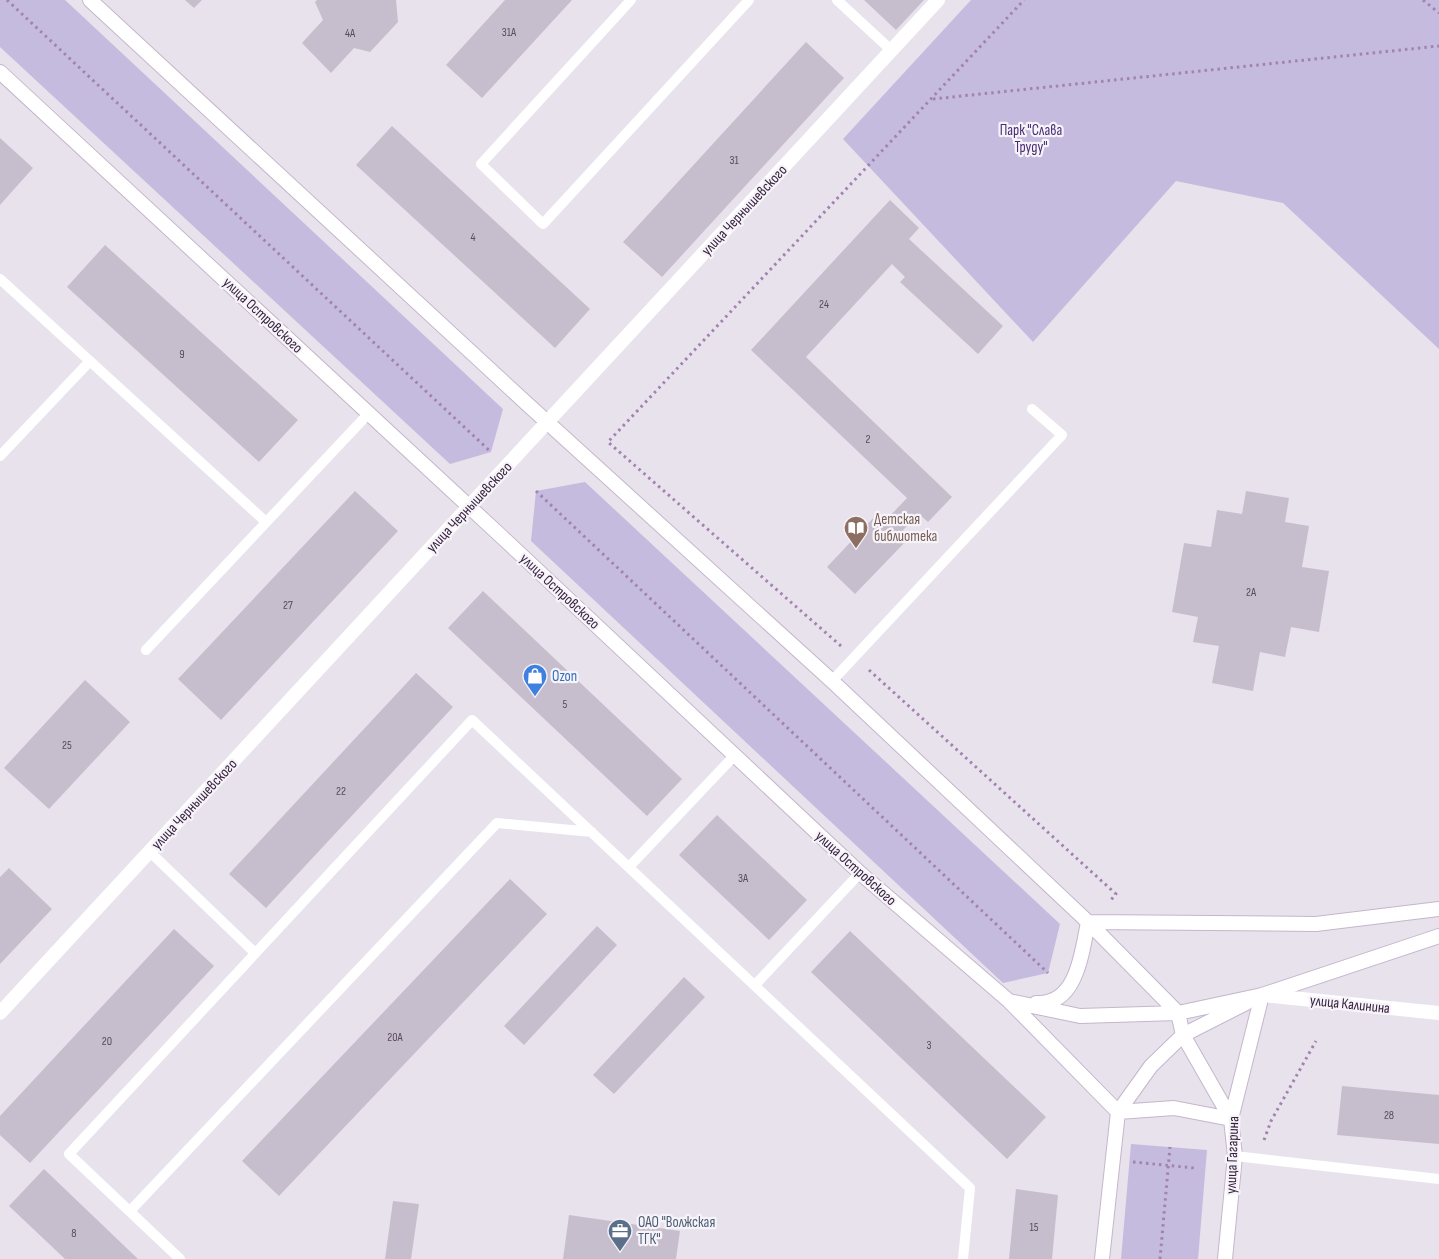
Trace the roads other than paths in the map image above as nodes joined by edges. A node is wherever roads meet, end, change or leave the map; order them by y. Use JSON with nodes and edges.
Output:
{"nodes":[{"id":1,"x":90,"y":0,"type":"edge"},
{"id":2,"x":631,"y":0,"type":"edge"},
{"id":3,"x":749,"y":0,"type":"edge"},
{"id":4,"x":838,"y":0,"type":"edge"},
{"id":5,"x":938,"y":0,"type":"edge"},
{"id":6,"x":891,"y":50,"type":"junction"},
{"id":7,"x":0,"y":72,"type":"edge"},
{"id":8,"x":0,"y":279,"type":"edge"},
{"id":9,"x":90,"y":361,"type":"junction"},
{"id":10,"x":1032,"y":409,"type":"dead end"},
{"id":11,"x":369,"y":413,"type":"junction"},
{"id":12,"x":548,"y":423,"type":"junction"},
{"id":13,"x":0,"y":456,"type":"edge"},
{"id":14,"x":470,"y":507,"type":"junction"},
{"id":15,"x":266,"y":522,"type":"junction"},
{"id":16,"x":146,"y":650,"type":"dead end"},
{"id":17,"x":832,"y":681,"type":"junction"},
{"id":18,"x":735,"y":755,"type":"junction"},
{"id":19,"x":592,"y":832,"type":"junction"},
{"id":20,"x":150,"y":852,"type":"junction"},
{"id":21,"x":629,"y":867,"type":"junction"},
{"id":22,"x":860,"y":873,"type":"junction"},
{"id":23,"x":1439,"y":909,"type":"edge"},
{"id":24,"x":1088,"y":922,"type":"junction"},
{"id":25,"x":1439,"y":936,"type":"edge"},
{"id":26,"x":255,"y":953,"type":"junction"},
{"id":27,"x":754,"y":985,"type":"junction"},
{"id":28,"x":1262,"y":995,"type":"junction"},
{"id":29,"x":1008,"y":1002,"type":"junction"},
{"id":30,"x":0,"y":1013,"type":"edge"},
{"id":31,"x":1178,"y":1013,"type":"junction"},
{"id":32,"x":1439,"y":1013,"type":"edge"},
{"id":33,"x":1183,"y":1036,"type":"junction"},
{"id":34,"x":1118,"y":1112,"type":"junction"},
{"id":35,"x":1231,"y":1119,"type":"junction"},
{"id":36,"x":1235,"y":1156,"type":"junction"},
{"id":37,"x":1439,"y":1179,"type":"edge"},
{"id":38,"x":130,"y":1211,"type":"junction"},
{"id":39,"x":180,"y":1259,"type":"edge"},
{"id":40,"x":963,"y":1259,"type":"edge"},
{"id":41,"x":1102,"y":1259,"type":"edge"},
{"id":42,"x":1225,"y":1259,"type":"edge"}],
"edges":[{"from":1,"to":12,"type":"main road"},
{"from":2,"to":3,"type":"lane"},
{"from":4,"to":6,"type":"lane"},
{"from":5,"to":6,"type":"main road","name":"улица Чернышевского"},
{"from":6,"to":12,"type":"main road","name":"улица Чернышевского"},
{"from":7,"to":11,"type":"main road","name":"улица Островского"},
{"from":8,"to":9,"type":"lane"},
{"from":9,"to":13,"type":"lane"},
{"from":9,"to":15,"type":"lane"},
{"from":10,"to":17,"type":"lane"},
{"from":11,"to":14,"type":"main road","name":"улица Островского"},
{"from":11,"to":15,"type":"lane"},
{"from":12,"to":14,"type":"main road","name":"улица Чернышевского"},
{"from":12,"to":17,"type":"main road"},
{"from":14,"to":18,"type":"main road","name":"улица Островского"},
{"from":14,"to":20,"type":"main road","name":"улица Чернышевского"},
{"from":15,"to":16,"type":"lane"},
{"from":17,"to":24,"type":"main road"},
{"from":18,"to":21,"type":"lane"},
{"from":18,"to":22,"type":"main road","name":"улица Островского"},
{"from":19,"to":21,"type":"lane"},
{"from":19,"to":26,"type":"lane"},
{"from":19,"to":38,"type":"lane"},
{"from":20,"to":26,"type":"lane"},
{"from":20,"to":30,"type":"main road","name":"улица Чернышевского"},
{"from":21,"to":27,"type":"lane"},
{"from":22,"to":27,"type":"lane"},
{"from":22,"to":29,"type":"main road","name":"улица Островского"},
{"from":23,"to":24,"type":"main road"},
{"from":24,"to":29,"type":"main road"},
{"from":24,"to":31,"type":"main road"},
{"from":25,"to":28,"type":"main road"},
{"from":26,"to":38,"type":"lane"},
{"from":27,"to":40,"type":"lane"},
{"from":28,"to":31,"type":"main road"},
{"from":28,"to":32,"type":"main road","name":"улица Калинина"},
{"from":28,"to":33,"type":"main road"},
{"from":28,"to":35,"type":"main road","name":"улица Гагарина"},
{"from":29,"to":31,"type":"main road"},
{"from":29,"to":34,"type":"main road","name":"улица Островского"},
{"from":31,"to":33,"type":"main road"},
{"from":33,"to":34,"type":"main road"},
{"from":33,"to":35,"type":"main road"},
{"from":34,"to":35,"type":"main road"},
{"from":34,"to":41,"type":"main road"},
{"from":35,"to":36,"type":"main road","name":"улица Гагарина"},
{"from":36,"to":37,"type":"lane"},
{"from":36,"to":42,"type":"main road","name":"улица Гагарина"},
{"from":38,"to":39,"type":"lane"}]}
